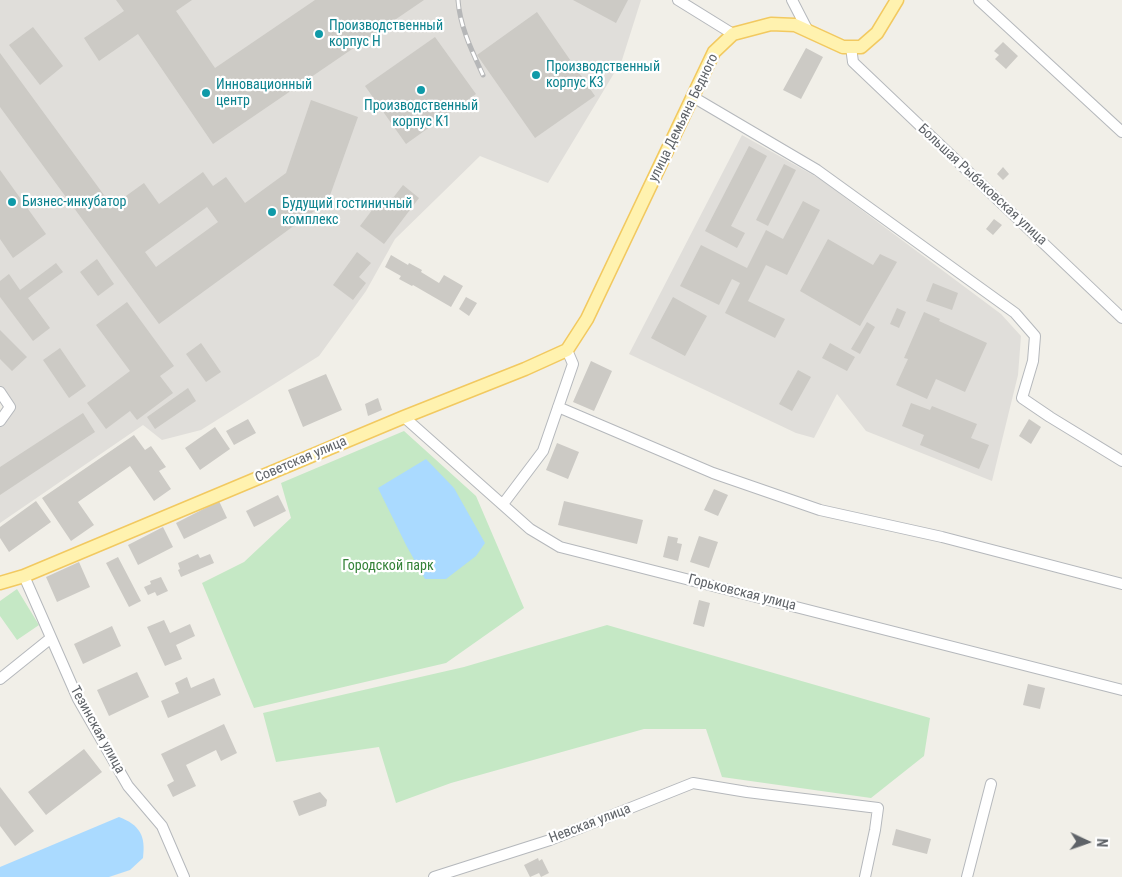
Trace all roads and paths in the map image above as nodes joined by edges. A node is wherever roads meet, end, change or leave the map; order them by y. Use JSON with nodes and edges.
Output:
{"nodes":[{"id":1,"x":678,"y":0,"type":"edge"},
{"id":2,"x":792,"y":0,"type":"edge"},
{"id":3,"x":896,"y":0,"type":"edge"},
{"id":4,"x":979,"y":0,"type":"edge"},
{"id":5,"x":808,"y":31,"type":"junction"},
{"id":6,"x":733,"y":34,"type":"junction"},
{"id":7,"x":851,"y":47,"type":"junction"},
{"id":8,"x":693,"y":97,"type":"junction"},
{"id":9,"x":1122,"y":132,"type":"edge"},
{"id":10,"x":1122,"y":318,"type":"edge"},
{"id":11,"x":567,"y":350,"type":"junction"},
{"id":12,"x":0,"y":392,"type":"edge"},
{"id":13,"x":558,"y":407,"type":"junction"},
{"id":14,"x":404,"y":416,"type":"junction"},
{"id":15,"x":0,"y":421,"type":"edge"},
{"id":16,"x":1122,"y":461,"type":"edge"},
{"id":17,"x":503,"y":504,"type":"junction"},
{"id":18,"x":24,"y":576,"type":"junction"},
{"id":19,"x":0,"y":583,"type":"edge"},
{"id":20,"x":1122,"y":584,"type":"edge"},
{"id":21,"x":51,"y":638,"type":"junction"},
{"id":22,"x":0,"y":679,"type":"edge"},
{"id":23,"x":1122,"y":690,"type":"edge"},
{"id":24,"x":991,"y":784,"type":"dead end"},
{"id":25,"x":184,"y":877,"type":"edge"},
{"id":26,"x":434,"y":877,"type":"edge"},
{"id":27,"x":865,"y":877,"type":"edge"},
{"id":28,"x":967,"y":877,"type":"edge"}],
"edges":[{"from":1,"to":6,"type":"street"},
{"from":2,"to":5,"type":"street"},
{"from":3,"to":7,"type":"main road"},
{"from":4,"to":9,"type":"street"},
{"from":5,"to":6,"type":"main road","name":"улица Демьяна Бедного"},
{"from":5,"to":7,"type":"main road","name":"улица Демьяна Бедного"},
{"from":6,"to":8,"type":"main road","name":"улица Демьяна Бедного"},
{"from":7,"to":10,"type":"street","name":"Большая Рыбаковская улица"},
{"from":8,"to":11,"type":"main road","name":"улица Демьяна Бедного"},
{"from":8,"to":16,"type":"street"},
{"from":11,"to":13,"type":"street"},
{"from":11,"to":14,"type":"main road","name":"Советская улица"},
{"from":12,"to":15,"type":"street"},
{"from":13,"to":17,"type":"street"},
{"from":13,"to":20,"type":"street"},
{"from":14,"to":17,"type":"street","name":"Горьковская улица"},
{"from":14,"to":18,"type":"main road","name":"Советская улица"},
{"from":17,"to":23,"type":"street","name":"Горьковская улица"},
{"from":18,"to":19,"type":"main road","name":"Советская улица"},
{"from":18,"to":21,"type":"street","name":"Тезинская улица"},
{"from":21,"to":22,"type":"street"},
{"from":21,"to":25,"type":"street","name":"Тезинская улица"},
{"from":24,"to":28,"type":"street"},
{"from":26,"to":27,"type":"street","name":"Невская улица"}]}
